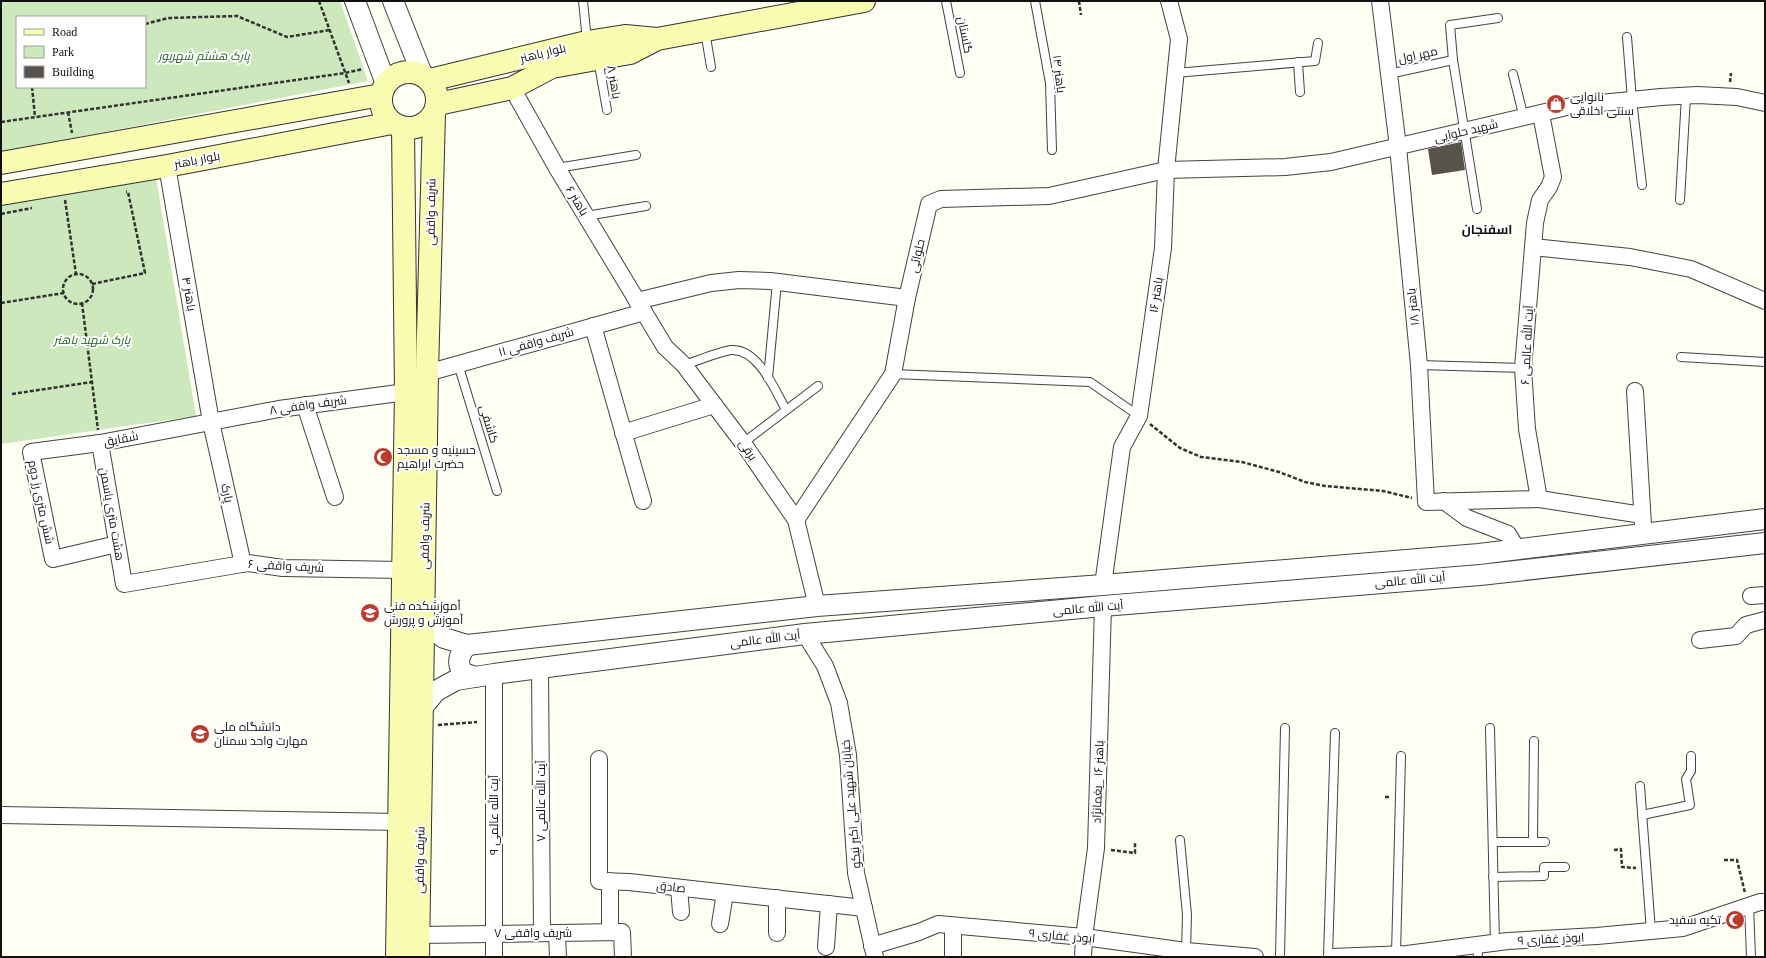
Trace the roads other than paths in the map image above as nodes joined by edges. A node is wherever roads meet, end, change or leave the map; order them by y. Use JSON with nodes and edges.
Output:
{"nodes":[{"id":1,"x":355,"y":1,"type":"edge"},
{"id":2,"x":393,"y":1,"type":"edge"},
{"id":3,"x":583,"y":1,"type":"edge"},
{"id":4,"x":864,"y":1,"type":"edge"},
{"id":5,"x":946,"y":1,"type":"edge"},
{"id":6,"x":1036,"y":1,"type":"edge"},
{"id":7,"x":1169,"y":1,"type":"edge"},
{"id":8,"x":1380,"y":1,"type":"edge"},
{"id":9,"x":1498,"y":18,"type":"dead end"},
{"id":10,"x":705,"y":30,"type":"junction"},
{"id":11,"x":1627,"y":36,"type":"dead end"},
{"id":12,"x":1318,"y":43,"type":"dead end"},
{"id":13,"x":592,"y":50,"type":"junction"},
{"id":14,"x":1453,"y":60,"type":"junction"},
{"id":15,"x":1298,"y":62,"type":"junction"},
{"id":16,"x":711,"y":68,"type":"dead end"},
{"id":17,"x":960,"y":73,"type":"dead end"},
{"id":18,"x":1175,"y":73,"type":"junction"},
{"id":19,"x":1389,"y":74,"type":"junction"},
{"id":20,"x":1513,"y":74,"type":"dead end"},
{"id":21,"x":426,"y":77,"type":"junction"},
{"id":22,"x":382,"y":82,"type":"junction"},
{"id":23,"x":512,"y":88,"type":"junction"},
{"id":24,"x":1300,"y":92,"type":"dead end"},
{"id":25,"x":1686,"y":96,"type":"junction"},
{"id":26,"x":1632,"y":100,"type":"junction"},
{"id":27,"x":1765,"y":103,"type":"edge"},
{"id":28,"x":436,"y":110,"type":"junction"},
{"id":29,"x":607,"y":110,"type":"dead end"},
{"id":30,"x":1541,"y":114,"type":"junction"},
{"id":31,"x":1524,"y":118,"type":"junction"},
{"id":32,"x":397,"y":125,"type":"junction"},
{"id":33,"x":1465,"y":132,"type":"junction"},
{"id":34,"x":1398,"y":147,"type":"junction"},
{"id":35,"x":1052,"y":150,"type":"dead end"},
{"id":36,"x":636,"y":155,"type":"dead end"},
{"id":37,"x":1,"y":163,"type":"edge"},
{"id":38,"x":167,"y":166,"type":"junction"},
{"id":39,"x":557,"y":168,"type":"junction"},
{"id":40,"x":1166,"y":170,"type":"junction"},
{"id":41,"x":1642,"y":185,"type":"dead end"},
{"id":42,"x":1,"y":194,"type":"edge"},
{"id":43,"x":1680,"y":200,"type":"dead end"},
{"id":44,"x":646,"y":206,"type":"dead end"},
{"id":45,"x":1477,"y":209,"type":"dead end"},
{"id":46,"x":586,"y":216,"type":"junction"},
{"id":47,"x":1533,"y":247,"type":"junction"},
{"id":48,"x":776,"y":282,"type":"junction"},
{"id":49,"x":907,"y":298,"type":"junction"},
{"id":50,"x":1765,"y":301,"type":"edge"},
{"id":51,"x":641,"y":306,"type":"junction"},
{"id":52,"x":594,"y":326,"type":"junction"},
{"id":53,"x":1681,"y":357,"type":"dead end"},
{"id":54,"x":1765,"y":362,"type":"edge"},
{"id":55,"x":458,"y":364,"type":"junction"},
{"id":56,"x":684,"y":365,"type":"junction"},
{"id":57,"x":1419,"y":365,"type":"junction"},
{"id":58,"x":1523,"y":368,"type":"junction"},
{"id":59,"x":427,"y":373,"type":"junction"},
{"id":60,"x":893,"y":374,"type":"junction"},
{"id":61,"x":768,"y":378,"type":"junction"},
{"id":62,"x":818,"y":386,"type":"dead end"},
{"id":63,"x":1634,"y":391,"type":"dead end"},
{"id":64,"x":406,"y":392,"type":"junction"},
{"id":65,"x":305,"y":405,"type":"junction"},
{"id":66,"x":714,"y":405,"type":"junction"},
{"id":67,"x":786,"y":410,"type":"junction"},
{"id":68,"x":1139,"y":416,"type":"junction"},
{"id":69,"x":212,"y":422,"type":"junction"},
{"id":70,"x":623,"y":434,"type":"junction"},
{"id":71,"x":100,"y":443,"type":"junction"},
{"id":72,"x":743,"y":443,"type":"junction"},
{"id":73,"x":31,"y":452,"type":"joint"},
{"id":74,"x":497,"y":491,"type":"dead end"},
{"id":75,"x":334,"y":497,"type":"dead end"},
{"id":76,"x":1539,"y":499,"type":"junction"},
{"id":77,"x":642,"y":501,"type":"dead end"},
{"id":78,"x":1444,"y":501,"type":"junction"},
{"id":79,"x":1642,"y":515,"type":"junction"},
{"id":80,"x":1765,"y":519,"type":"edge"},
{"id":81,"x":796,"y":520,"type":"junction"},
{"id":82,"x":1644,"y":535,"type":"junction"},
{"id":83,"x":1765,"y":543,"type":"edge"},
{"id":84,"x":117,"y":544,"type":"junction"},
{"id":85,"x":1517,"y":549,"type":"junction"},
{"id":86,"x":1479,"y":554,"type":"junction"},
{"id":87,"x":243,"y":564,"type":"junction"},
{"id":88,"x":403,"y":570,"type":"junction"},
{"id":89,"x":1480,"y":575,"type":"junction"},
{"id":90,"x":124,"y":584,"type":"joint"},
{"id":91,"x":1103,"y":585,"type":"junction"},
{"id":92,"x":817,"y":606,"type":"junction"},
{"id":93,"x":1103,"y":606,"type":"junction"},
{"id":94,"x":1765,"y":620,"type":"edge"},
{"id":95,"x":423,"y":622,"type":"junction"},
{"id":96,"x":806,"y":634,"type":"junction"},
{"id":97,"x":1700,"y":640,"type":"dead end"},
{"id":98,"x":467,"y":645,"type":"junction"},
{"id":99,"x":540,"y":668,"type":"junction"},
{"id":100,"x":494,"y":674,"type":"junction"},
{"id":101,"x":474,"y":677,"type":"junction"},
{"id":102,"x":422,"y":717,"type":"junction"},
{"id":103,"x":1286,"y":728,"type":"dead end"},
{"id":104,"x":1490,"y":728,"type":"dead end"},
{"id":105,"x":1335,"y":733,"type":"dead end"},
{"id":106,"x":1534,"y":741,"type":"dead end"},
{"id":107,"x":1401,"y":756,"type":"dead end"},
{"id":108,"x":1691,"y":756,"type":"dead end"},
{"id":109,"x":599,"y":759,"type":"dead end"},
{"id":110,"x":1640,"y":786,"type":"dead end"},
{"id":111,"x":1,"y":815,"type":"edge"},
{"id":112,"x":1642,"y":815,"type":"junction"},
{"id":113,"x":399,"y":822,"type":"junction"},
{"id":114,"x":1180,"y":840,"type":"dead end"},
{"id":115,"x":1492,"y":842,"type":"junction"},
{"id":116,"x":1533,"y":842,"type":"junction"},
{"id":117,"x":1545,"y":842,"type":"dead end"},
{"id":118,"x":1565,"y":867,"type":"dead end"},
{"id":119,"x":1493,"y":877,"type":"junction"},
{"id":120,"x":610,"y":881,"type":"junction"},
{"id":121,"x":679,"y":888,"type":"junction"},
{"id":122,"x":725,"y":893,"type":"junction"},
{"id":123,"x":777,"y":898,"type":"junction"},
{"id":124,"x":1765,"y":902,"type":"edge"},
{"id":125,"x":829,"y":904,"type":"junction"},
{"id":126,"x":1749,"y":906,"type":"junction"},
{"id":127,"x":864,"y":908,"type":"junction"},
{"id":128,"x":681,"y":912,"type":"dead end"},
{"id":129,"x":720,"y":924,"type":"dead end"},
{"id":130,"x":954,"y":926,"type":"junction"},
{"id":131,"x":1651,"y":931,"type":"junction"},
{"id":132,"x":610,"y":932,"type":"junction"},
{"id":133,"x":777,"y":932,"type":"dead end"},
{"id":134,"x":494,"y":933,"type":"junction"},
{"id":135,"x":550,"y":933,"type":"junction"},
{"id":136,"x":419,"y":935,"type":"junction"},
{"id":137,"x":1084,"y":937,"type":"junction"},
{"id":138,"x":1495,"y":943,"type":"junction"},
{"id":139,"x":826,"y":947,"type":"dead end"},
{"id":140,"x":874,"y":951,"type":"edge"},
{"id":141,"x":1478,"y":951,"type":"edge"},
{"id":142,"x":1185,"y":954,"type":"edge"},
{"id":143,"x":1396,"y":954,"type":"junction"},
{"id":144,"x":397,"y":957,"type":"edge"},
{"id":145,"x":418,"y":957,"type":"edge"},
{"id":146,"x":494,"y":957,"type":"edge"},
{"id":147,"x":558,"y":957,"type":"edge"},
{"id":148,"x":623,"y":957,"type":"edge"},
{"id":149,"x":953,"y":957,"type":"edge"},
{"id":150,"x":1084,"y":957,"type":"edge"},
{"id":151,"x":1255,"y":957,"type":"edge"},
{"id":152,"x":1280,"y":957,"type":"edge"},
{"id":153,"x":1328,"y":957,"type":"edge"},
{"id":154,"x":1332,"y":957,"type":"edge"},
{"id":155,"x":1346,"y":957,"type":"edge"},
{"id":156,"x":1751,"y":957,"type":"edge"}],
"edges":[{"from":1,"to":22,"type":"street"},
{"from":2,"to":21,"type":"street"},
{"from":3,"to":13,"type":"lane","name":"باهنر ۸"},
{"from":4,"to":10,"type":"main road","name":"بلوار باهنر"},
{"from":5,"to":17,"type":"lane","name":"گلستان"},
{"from":6,"to":35,"type":"lane","name":"باهنر ۱۴"},
{"from":7,"to":18,"type":"street","name":"باهنر ۱۶"},
{"from":8,"to":19,"type":"street","name":"باهنر ۱۸"},
{"from":9,"to":14,"type":"lane"},
{"from":10,"to":13,"type":"main road","name":"بلوار باهنر"},
{"from":10,"to":16,"type":"lane"},
{"from":11,"to":26,"type":"lane"},
{"from":12,"to":15,"type":"lane"},
{"from":13,"to":21,"type":"main road","name":"بلوار باهنر"},
{"from":13,"to":23,"type":"main road","name":"بلوار باهنر"},
{"from":13,"to":29,"type":"lane","name":"باهنر ۸"},
{"from":14,"to":19,"type":"lane","name":"مهر اول"},
{"from":14,"to":33,"type":"lane"},
{"from":15,"to":18,"type":"lane"},
{"from":15,"to":24,"type":"lane"},
{"from":18,"to":40,"type":"street","name":"باهنر ۱۶"},
{"from":19,"to":34,"type":"street","name":"باهنر ۱۸"},
{"from":20,"to":31,"type":"lane"},
{"from":21,"to":22,"type":"main road"},
{"from":21,"to":28,"type":"main road"},
{"from":22,"to":32,"type":"main road"},
{"from":22,"to":37,"type":"main road"},
{"from":23,"to":28,"type":"main road","name":"بلوار باهنر"},
{"from":23,"to":39,"type":"street","name":"باهنر ۶"},
{"from":25,"to":26,"type":"street","name":"شهید حلوایی"},
{"from":25,"to":27,"type":"street","name":"شهید حلوایی"},
{"from":25,"to":43,"type":"lane"},
{"from":26,"to":30,"type":"street","name":"شهید حلوایی"},
{"from":26,"to":41,"type":"lane"},
{"from":28,"to":32,"type":"main road"},
{"from":28,"to":59,"type":"main road","name":"شریف واقفی"},
{"from":30,"to":31,"type":"street","name":"شهید حلوایی"},
{"from":30,"to":47,"type":"street","name":"آیت الله عالمی ۶"},
{"from":31,"to":33,"type":"street","name":"شهید حلوایی"},
{"from":32,"to":38,"type":"main road","name":"بلوار باهنر"},
{"from":32,"to":64,"type":"main road","name":"شریف واقفی"},
{"from":33,"to":34,"type":"street","name":"شهید حلوایی"},
{"from":33,"to":45,"type":"lane"},
{"from":34,"to":40,"type":"street","name":"شهید حلوایی"},
{"from":34,"to":57,"type":"street","name":"باهنر ۱۸"},
{"from":36,"to":39,"type":"lane"},
{"from":38,"to":42,"type":"main road","name":"بلوار باهنر"},
{"from":38,"to":69,"type":"street","name":"باهنر ۴"},
{"from":39,"to":46,"type":"street","name":"باهنر ۶"},
{"from":40,"to":49,"type":"street","name":"حلوائی"},
{"from":40,"to":68,"type":"street","name":"باهنر ۱۶"},
{"from":44,"to":46,"type":"lane"},
{"from":46,"to":51,"type":"street","name":"باهنر ۶"},
{"from":47,"to":50,"type":"street"},
{"from":47,"to":58,"type":"street","name":"آیت الله عالمی ۶"},
{"from":48,"to":49,"type":"street","name":"شریف واقفی ۱۱"},
{"from":48,"to":51,"type":"street","name":"شریف واقفی ۱۱"},
{"from":48,"to":61,"type":"lane"},
{"from":49,"to":60,"type":"street","name":"حلوائی"},
{"from":51,"to":52,"type":"street","name":"شریف واقفی ۱۱"},
{"from":51,"to":56,"type":"street","name":"برقی"},
{"from":52,"to":55,"type":"street","name":"شریف واقفی ۱۱"},
{"from":52,"to":70,"type":"street"},
{"from":53,"to":54,"type":"lane"},
{"from":55,"to":59,"type":"street","name":"شریف واقفی ۱۱"},
{"from":55,"to":74,"type":"lane","name":"کاشفی"},
{"from":56,"to":61,"type":"lane"},
{"from":56,"to":66,"type":"street","name":"برقی"},
{"from":57,"to":58,"type":"lane"},
{"from":57,"to":78,"type":"street","name":"باهنر ۱۸"},
{"from":58,"to":76,"type":"street","name":"آیت الله عالمی ۶"},
{"from":59,"to":95,"type":"main road","name":"شریف واقفی"},
{"from":60,"to":68,"type":"lane"},
{"from":60,"to":81,"type":"street","name":"حلوائی"},
{"from":61,"to":67,"type":"lane"},
{"from":62,"to":67,"type":"lane"},
{"from":63,"to":79,"type":"street"},
{"from":64,"to":65,"type":"street","name":"شریف واقفی ۸"},
{"from":64,"to":88,"type":"main road","name":"شریف واقفی"},
{"from":65,"to":69,"type":"street","name":"شریف واقفی ۸"},
{"from":65,"to":75,"type":"street"},
{"from":66,"to":70,"type":"street"},
{"from":66,"to":72,"type":"street","name":"برقی"},
{"from":67,"to":72,"type":"lane"},
{"from":68,"to":91,"type":"street","name":"باهنر ۱۶"},
{"from":69,"to":71,"type":"street","name":"شقایق"},
{"from":69,"to":87,"type":"street","name":"پارک"},
{"from":70,"to":77,"type":"street"},
{"from":71,"to":73,"type":"street","name":"شقایق"},
{"from":71,"to":84,"type":"street","name":"هشت متری یاسمن"},
{"from":72,"to":81,"type":"street","name":"برقی"},
{"from":73,"to":84,"type":"street","name":"شش متری رز دوم"},
{"from":76,"to":78,"type":"street"},
{"from":76,"to":79,"type":"street"},
{"from":78,"to":85,"type":"street"},
{"from":79,"to":82,"type":"street"},
{"from":80,"to":82,"type":"street","name":"آیت الله عالمی"},
{"from":81,"to":92,"type":"street","name":"برقی"},
{"from":82,"to":85,"type":"street","name":"آیت الله عالمی"},
{"from":83,"to":89,"type":"street","name":"آیت الله عالمی"},
{"from":84,"to":90,"type":"street","name":"هشت متری یاسمن"},
{"from":85,"to":86,"type":"street","name":"آیت الله عالمی"},
{"from":86,"to":89,"type":"street"},
{"from":86,"to":91,"type":"street","name":"آیت الله عالمی"},
{"from":87,"to":88,"type":"street","name":"شریف واقفی ۶"},
{"from":87,"to":90,"type":"street","name":"شریف واقفی ۶"},
{"from":88,"to":113,"type":"main road","name":"شریف واقفی"},
{"from":89,"to":93,"type":"street","name":"آیت الله عالمی"},
{"from":91,"to":92,"type":"street","name":"آیت الله عالمی"},
{"from":92,"to":98,"type":"street","name":"آیت الله عالمی"},
{"from":93,"to":96,"type":"street","name":"آیت الله عالمی"},
{"from":93,"to":137,"type":"street","name":"باهنر ۱۶ _یغمانژاد"},
{"from":94,"to":97,"type":"street"},
{"from":95,"to":98,"type":"street","name":"آیت الله عالمی"},
{"from":95,"to":102,"type":"main road","name":"شریف واقفی"},
{"from":96,"to":99,"type":"street","name":"آیت الله عالمی"},
{"from":96,"to":127,"type":"street","name":"خیابان شهید علی اکبر نیکو"},
{"from":98,"to":101,"type":"street"},
{"from":99,"to":100,"type":"street","name":"آیت الله عالمی"},
{"from":99,"to":135,"type":"street","name":"آیت الله عالمی ۷"},
{"from":100,"to":101,"type":"street","name":"آیت الله عالمی"},
{"from":100,"to":134,"type":"street","name":"آیت الله عالمی ۹"},
{"from":101,"to":102,"type":"street","name":"آیت الله عالمی"},
{"from":102,"to":136,"type":"main road","name":"شریف واقفی"},
{"from":103,"to":152,"type":"lane"},
{"from":104,"to":115,"type":"lane"},
{"from":105,"to":153,"type":"lane"},
{"from":106,"to":116,"type":"lane"},
{"from":107,"to":143,"type":"lane"},
{"from":108,"to":112,"type":"lane"},
{"from":109,"to":120,"type":"street"},
{"from":110,"to":112,"type":"lane"},
{"from":111,"to":113,"type":"street"},
{"from":112,"to":131,"type":"lane"},
{"from":113,"to":144,"type":"main road","name":"شریف واقفی"},
{"from":114,"to":142,"type":"lane"},
{"from":115,"to":116,"type":"lane"},
{"from":115,"to":119,"type":"lane"},
{"from":116,"to":117,"type":"lane"},
{"from":118,"to":119,"type":"lane"},
{"from":119,"to":138,"type":"lane"},
{"from":120,"to":121,"type":"street","name":"صادق"},
{"from":120,"to":132,"type":"street"},
{"from":121,"to":122,"type":"street","name":"صادق"},
{"from":121,"to":128,"type":"street"},
{"from":122,"to":123,"type":"street","name":"صادق"},
{"from":122,"to":129,"type":"street"},
{"from":123,"to":125,"type":"street","name":"صادق"},
{"from":123,"to":133,"type":"street"},
{"from":124,"to":126,"type":"street","name":"ابوذر غفاری ۹"},
{"from":125,"to":127,"type":"street","name":"صادق"},
{"from":125,"to":139,"type":"street"},
{"from":126,"to":131,"type":"street","name":"ابوذر غفاری ۹"},
{"from":126,"to":156,"type":"lane"},
{"from":127,"to":140,"type":"street","name":"خیابان شهید علی اکبر نیکو"},
{"from":130,"to":137,"type":"street","name":"ابوذر غفاری ۹"},
{"from":130,"to":140,"type":"street","name":"ابوذر غفاری ۹"},
{"from":130,"to":149,"type":"street"},
{"from":131,"to":138,"type":"street","name":"ابوذر غفاری ۹"},
{"from":132,"to":135,"type":"street","name":"شریف واقفی ۷"},
{"from":132,"to":148,"type":"street"},
{"from":134,"to":135,"type":"street","name":"شریف واقفی ۷"},
{"from":134,"to":136,"type":"street","name":"شریف واقفی ۷"},
{"from":134,"to":146,"type":"street","name":"آیت الله عالمی ۹"},
{"from":135,"to":147,"type":"street","name":"آیت الله عالمی ۷"},
{"from":136,"to":145,"type":"main road","name":"شریف واقفی"},
{"from":137,"to":142,"type":"street","name":"ابوذر غفاری ۹"},
{"from":137,"to":150,"type":"street","name":"باهنر ۱۶ _یغمانژاد"},
{"from":138,"to":141,"type":"street","name":"ابوذر غفاری ۹"},
{"from":141,"to":143,"type":"street","name":"ابوذر غفاری ۹"},
{"from":142,"to":151,"type":"street","name":"ابوذر غفاری ۹"},
{"from":143,"to":155,"type":"street","name":"ابوذر غفاری ۹"},
{"from":154,"to":155,"type":"street","name":"ابوذر غفاری ۹"}]}
